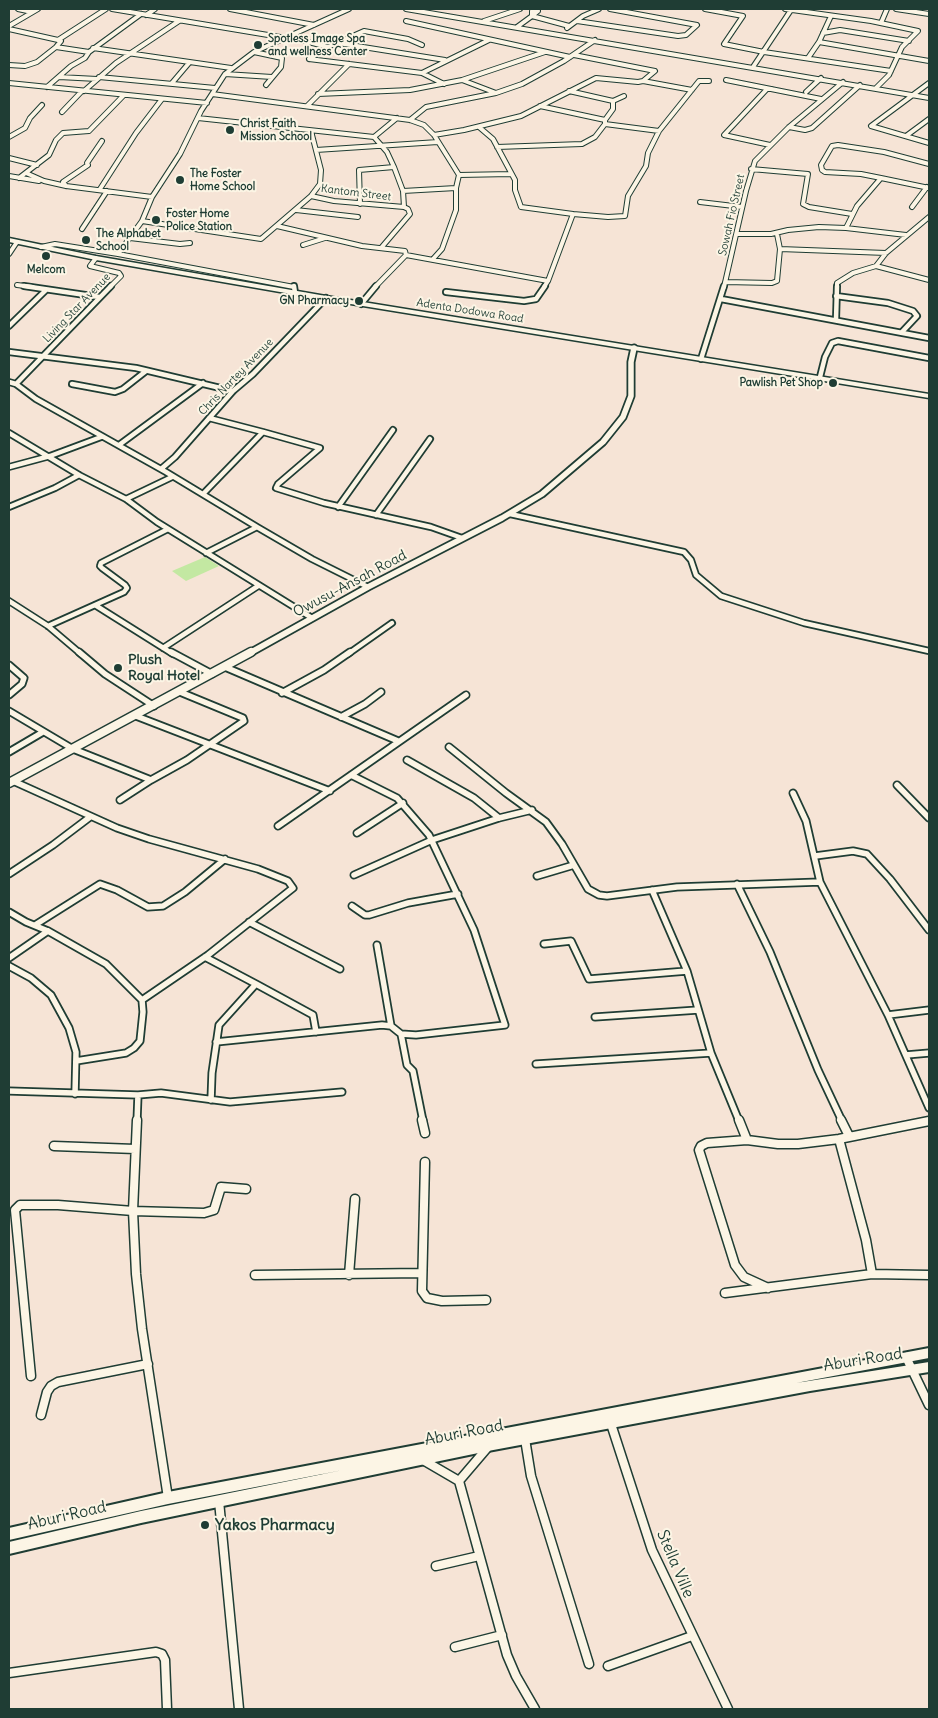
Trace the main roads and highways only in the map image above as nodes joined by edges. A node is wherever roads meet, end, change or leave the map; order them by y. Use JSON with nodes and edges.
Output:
{"nodes":[{"id":1,"x":9,"y":240,"type":"edge"},
{"id":2,"x":929,"y":396,"type":"edge"},
{"id":3,"x":929,"y":1353,"type":"edge"},
{"id":4,"x":909,"y":1363,"type":"junction"},
{"id":5,"x":929,"y":1367,"type":"edge"},
{"id":6,"x":9,"y":1534,"type":"edge"},
{"id":7,"x":9,"y":1548,"type":"edge"}],
"edges":[{"from":1,"to":2,"type":"main road","name":"Adenta Dodowa Road"},
{"from":3,"to":4,"type":"highway","name":"Aburi Road"},
{"from":4,"to":5,"type":"highway","name":"Aburi Road"},
{"from":4,"to":6,"type":"highway","name":"Aburi Road"},
{"from":4,"to":7,"type":"highway","name":"Aburi Road"}]}
